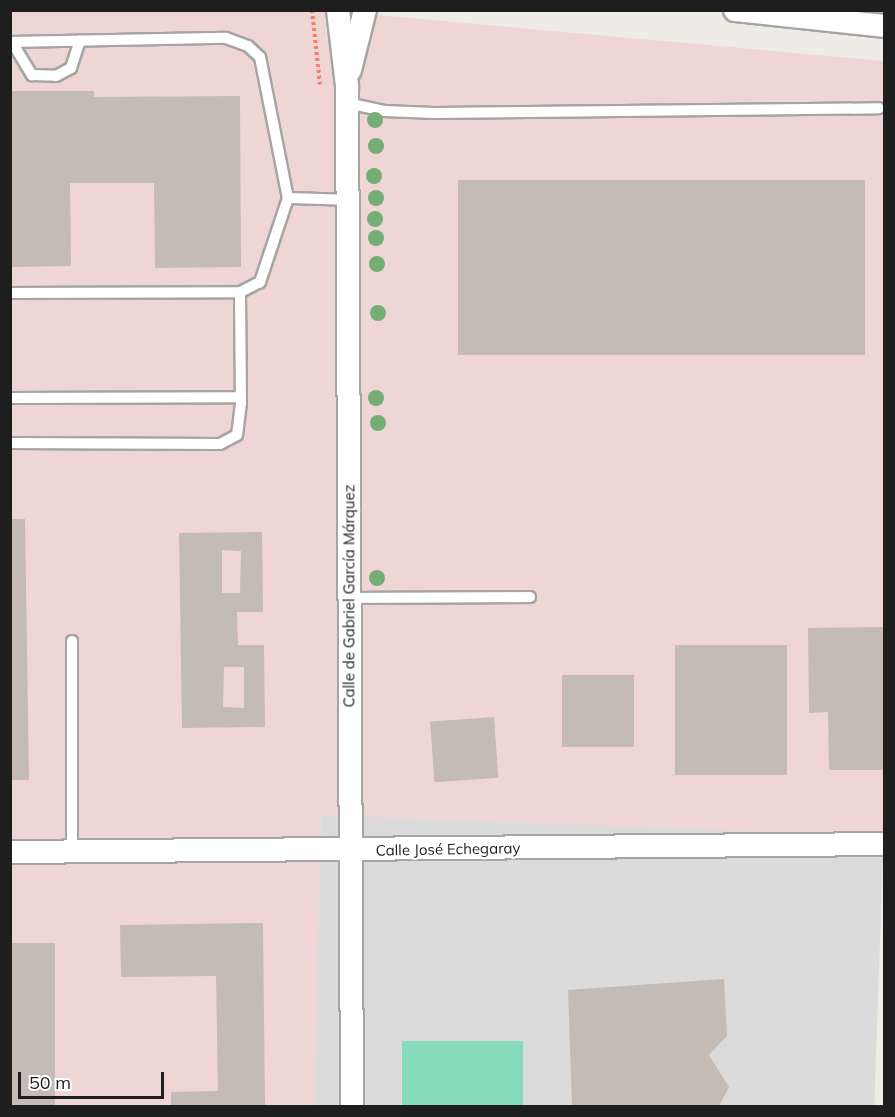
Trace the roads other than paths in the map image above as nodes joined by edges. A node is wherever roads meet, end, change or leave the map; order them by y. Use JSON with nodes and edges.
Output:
{"nodes":[{"id":1,"x":338,"y":10,"type":"edge"},
{"id":2,"x":365,"y":10,"type":"edge"},
{"id":3,"x":735,"y":10,"type":"edge"},
{"id":4,"x":885,"y":26,"type":"edge"},
{"id":5,"x":80,"y":40,"type":"junction"},
{"id":6,"x":11,"y":42,"type":"edge"},
{"id":7,"x":347,"y":95,"type":"junction"},
{"id":8,"x":879,"y":108,"type":"dead end"},
{"id":9,"x":288,"y":198,"type":"junction"},
{"id":10,"x":347,"y":200,"type":"junction"},
{"id":11,"x":240,"y":292,"type":"junction"},
{"id":12,"x":10,"y":293,"type":"edge"},
{"id":13,"x":241,"y":397,"type":"junction"},
{"id":14,"x":10,"y":399,"type":"edge"},
{"id":15,"x":10,"y":443,"type":"edge"},
{"id":16,"x":530,"y":597,"type":"dead end"},
{"id":17,"x":349,"y":598,"type":"junction"},
{"id":18,"x":72,"y":641,"type":"dead end"},
{"id":19,"x":885,"y":844,"type":"edge"},
{"id":20,"x":349,"y":850,"type":"junction"},
{"id":21,"x":72,"y":851,"type":"junction"},
{"id":22,"x":10,"y":852,"type":"edge"},
{"id":23,"x":352,"y":1107,"type":"edge"}],
"edges":[{"from":1,"to":7,"type":"street","name":"Calle de Gabriel García Márquez"},
{"from":2,"to":7,"type":"street","name":"Calle de Gabriel García Márquez"},
{"from":3,"to":4,"type":"street"},
{"from":5,"to":6,"type":"lane"},
{"from":5,"to":6,"type":"lane"},
{"from":5,"to":9,"type":"lane"},
{"from":7,"to":8,"type":"lane"},
{"from":7,"to":10,"type":"street","name":"Calle de Gabriel García Márquez"},
{"from":9,"to":10,"type":"lane"},
{"from":9,"to":11,"type":"lane"},
{"from":10,"to":17,"type":"street","name":"Calle de Gabriel García Márquez"},
{"from":11,"to":12,"type":"lane"},
{"from":11,"to":13,"type":"lane"},
{"from":13,"to":14,"type":"lane"},
{"from":13,"to":15,"type":"lane"},
{"from":16,"to":17,"type":"lane"},
{"from":17,"to":20,"type":"street","name":"Calle de Gabriel García Márquez"},
{"from":18,"to":21,"type":"lane"},
{"from":19,"to":20,"type":"street","name":"Calle José Echegaray"},
{"from":20,"to":21,"type":"street","name":"Calle José Echegaray"},
{"from":20,"to":23,"type":"street","name":"Calle de Gabriel García Márquez"},
{"from":21,"to":22,"type":"street","name":"Calle José Echegaray"}]}
